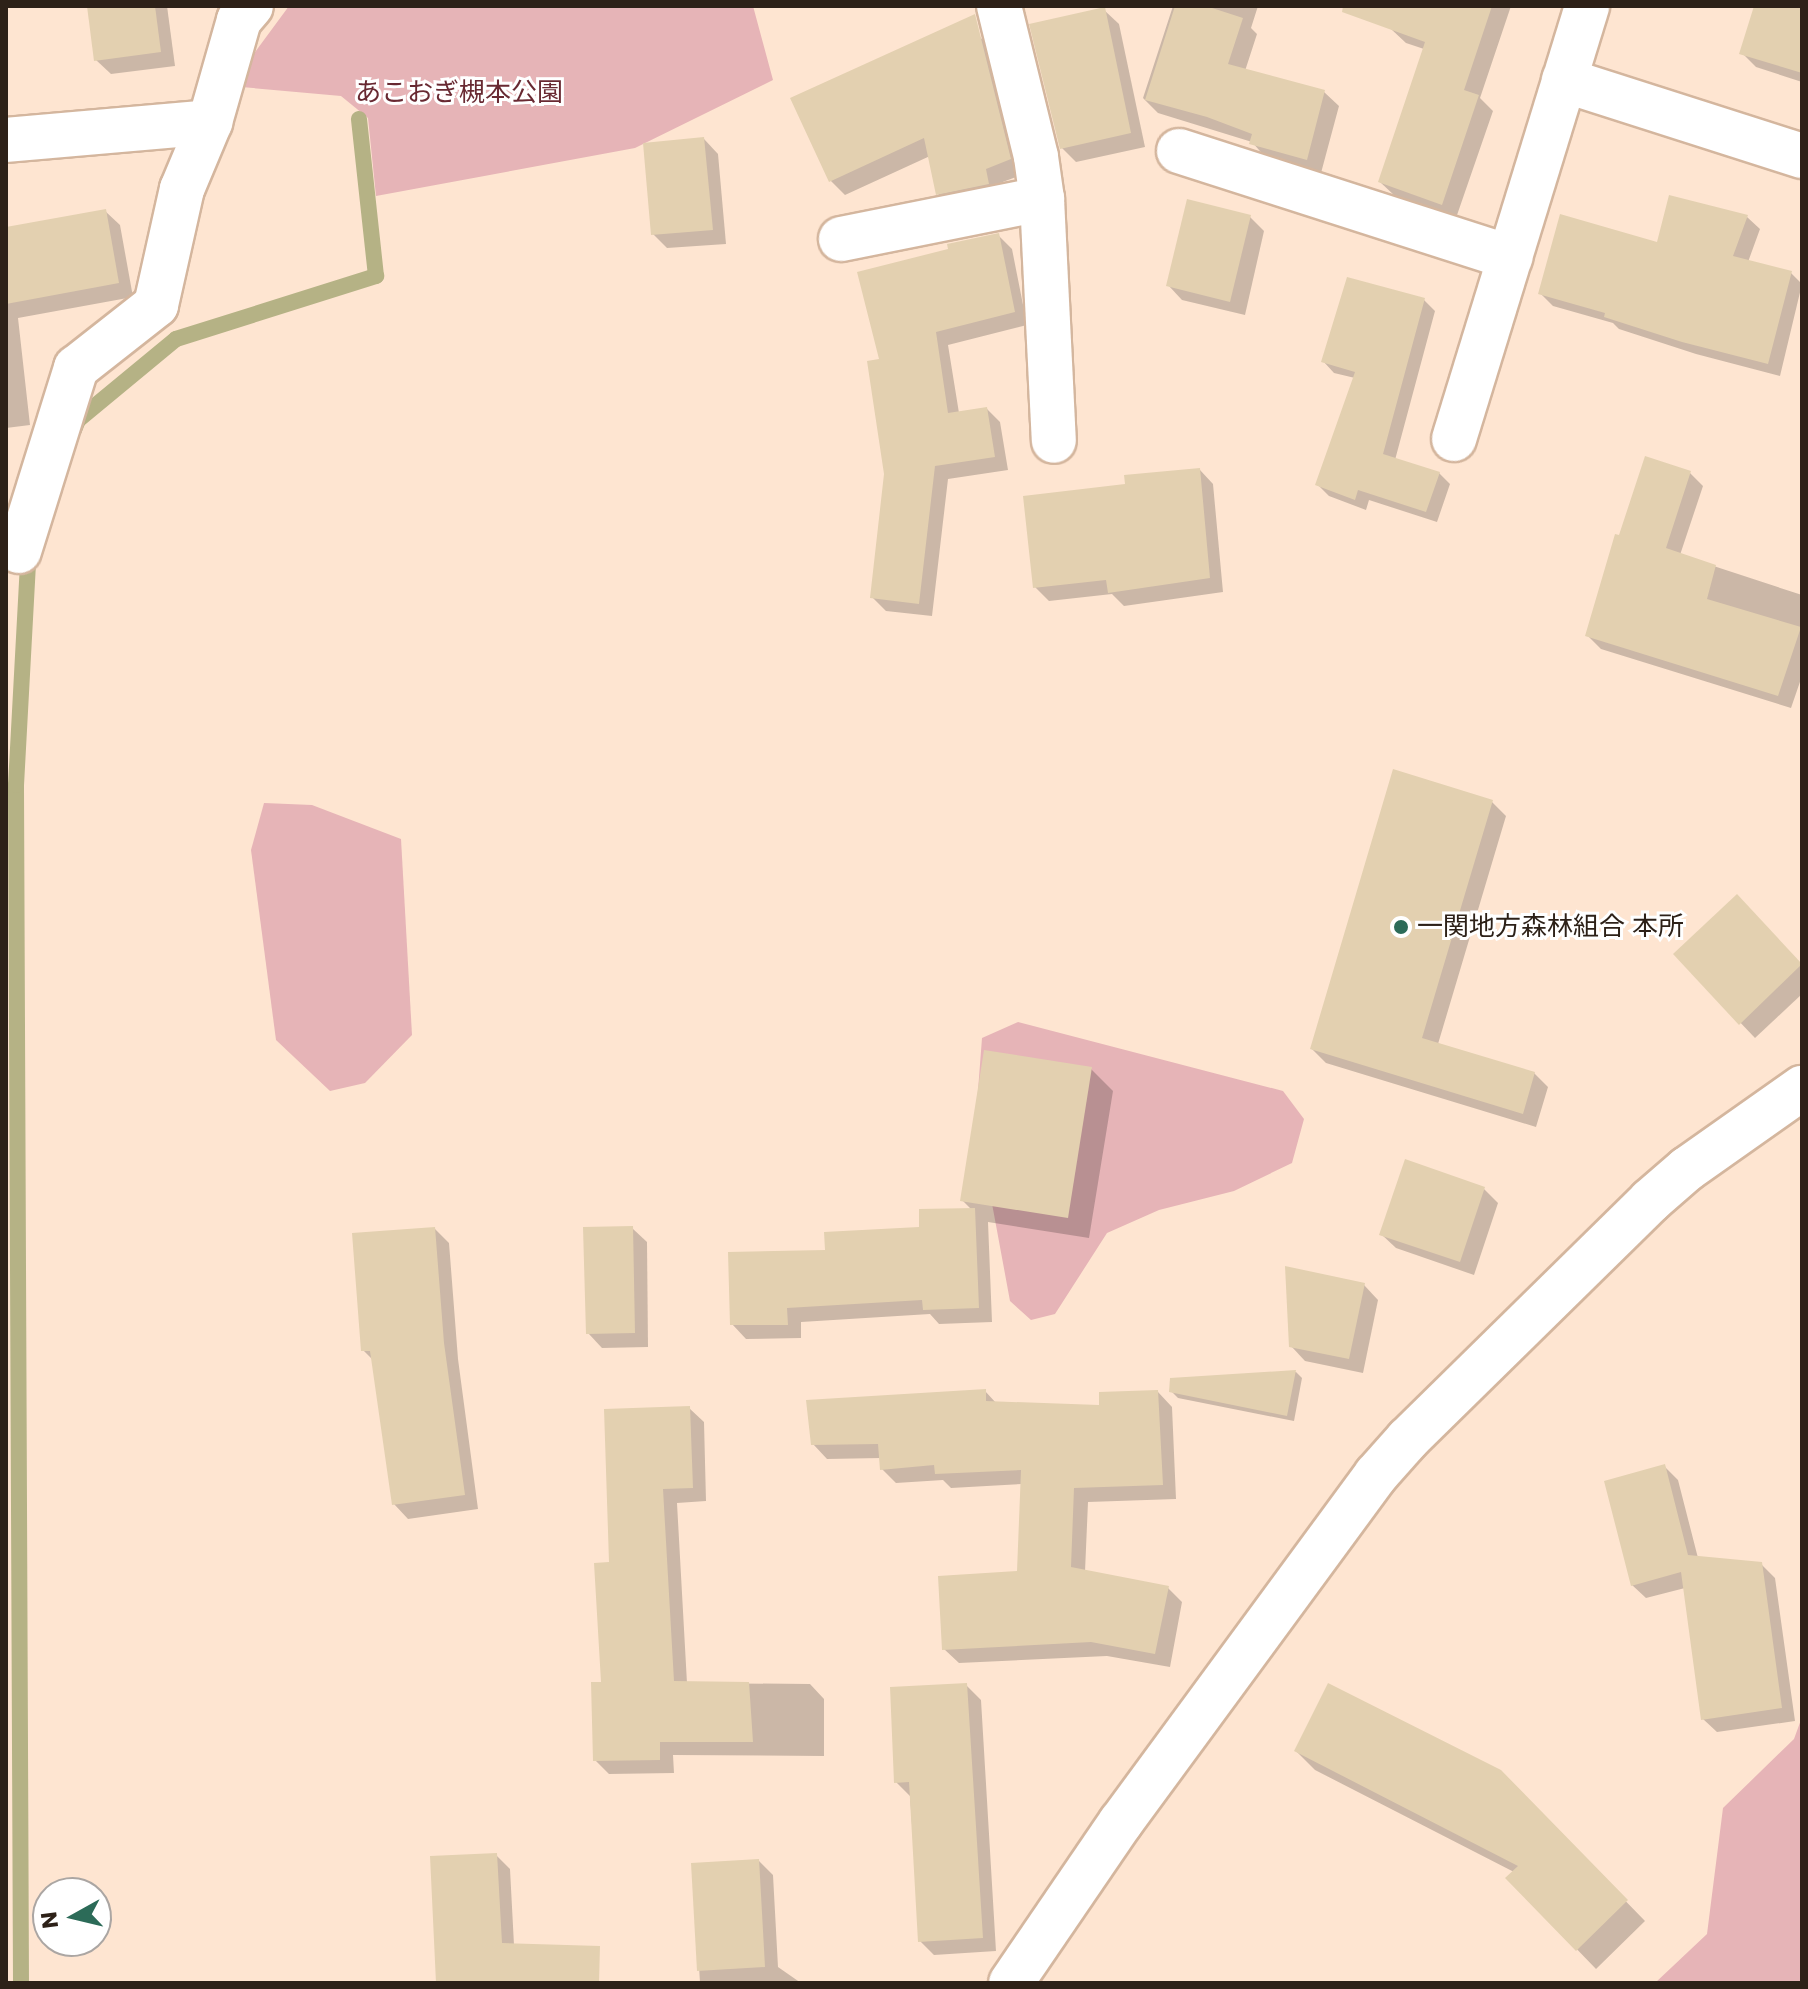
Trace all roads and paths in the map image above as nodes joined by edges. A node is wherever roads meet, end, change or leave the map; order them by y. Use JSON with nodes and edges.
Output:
{"nodes":[{"id":1,"x":251,"y":6,"type":"edge"},
{"id":2,"x":999,"y":6,"type":"edge"},
{"id":3,"x":1587,"y":6,"type":"edge"},
{"id":4,"x":1564,"y":80,"type":"junction"},
{"id":5,"x":210,"y":122,"type":"junction"},
{"id":6,"x":6,"y":140,"type":"edge"},
{"id":7,"x":1179,"y":151,"type":"dead end"},
{"id":8,"x":1802,"y":156,"type":"edge"},
{"id":9,"x":1042,"y":199,"type":"junction"},
{"id":10,"x":841,"y":239,"type":"dead end"},
{"id":11,"x":1510,"y":257,"type":"junction"},
{"id":12,"x":1454,"y":439,"type":"dead end"},
{"id":13,"x":1054,"y":441,"type":"dead end"},
{"id":14,"x":19,"y":551,"type":"dead end"},
{"id":15,"x":1802,"y":1088,"type":"edge"},
{"id":16,"x":1011,"y":1983,"type":"edge"}],
"edges":[{"from":1,"to":5,"type":"street"},
{"from":2,"to":9,"type":"street"},
{"from":3,"to":4,"type":"street"},
{"from":4,"to":8,"type":"street"},
{"from":4,"to":11,"type":"street"},
{"from":5,"to":6,"type":"street"},
{"from":5,"to":14,"type":"street"},
{"from":7,"to":11,"type":"street"},
{"from":9,"to":10,"type":"street"},
{"from":9,"to":13,"type":"street"},
{"from":11,"to":12,"type":"street"},
{"from":15,"to":16,"type":"street"}]}
